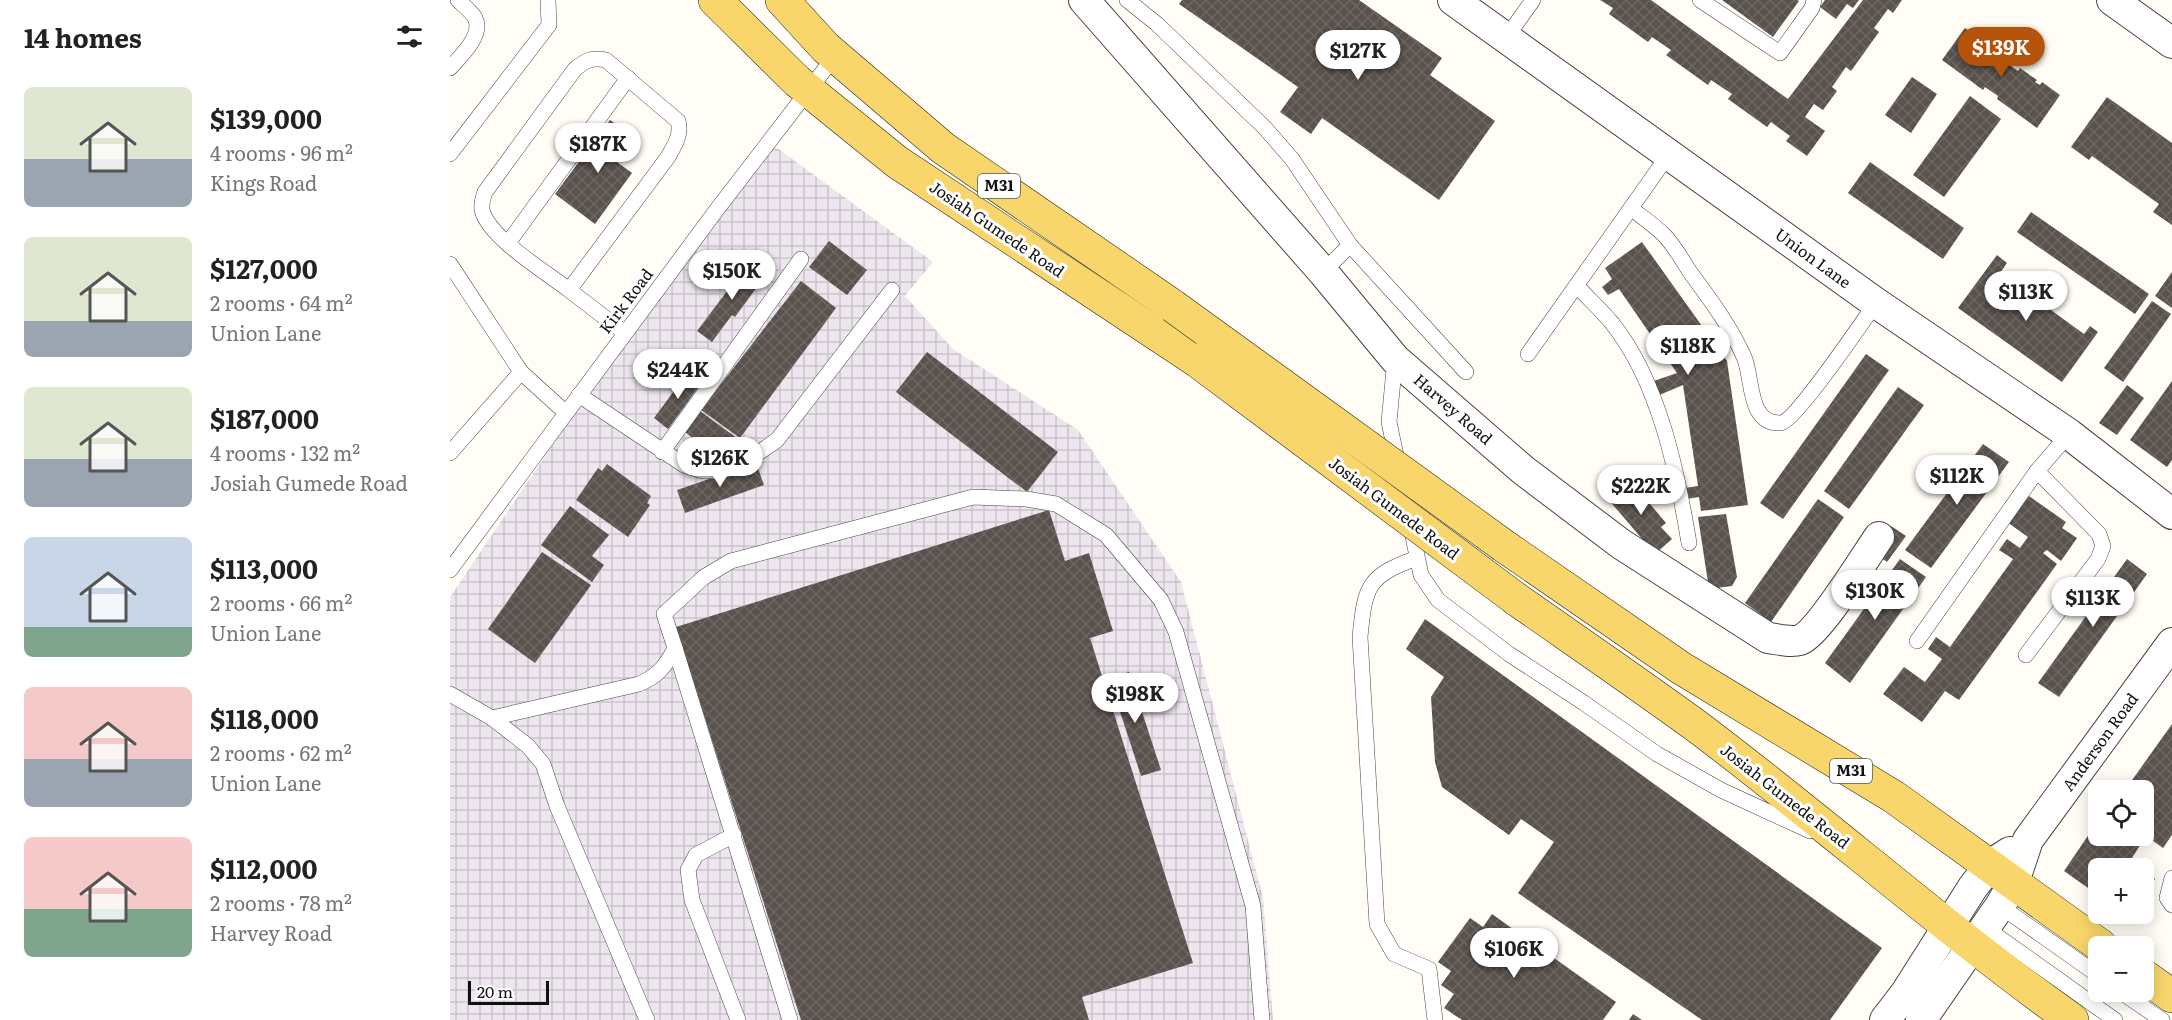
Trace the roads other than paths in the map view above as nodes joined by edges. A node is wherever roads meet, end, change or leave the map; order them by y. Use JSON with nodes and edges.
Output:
{"nodes":[{"id":1,"x":458,"y":0,"type":"edge"},
{"id":2,"x":548,"y":0,"type":"edge"},
{"id":3,"x":716,"y":0,"type":"edge"},
{"id":4,"x":782,"y":0,"type":"edge"},
{"id":5,"x":1083,"y":0,"type":"edge"},
{"id":6,"x":1127,"y":0,"type":"edge"},
{"id":7,"x":1453,"y":0,"type":"edge"},
{"id":8,"x":1533,"y":0,"type":"edge"},
{"id":9,"x":1700,"y":0,"type":"edge"},
{"id":10,"x":1814,"y":0,"type":"edge"},
{"id":11,"x":2112,"y":0,"type":"edge"},
{"id":12,"x":1506,"y":38,"type":"junction"},
{"id":13,"x":2172,"y":43,"type":"edge"},
{"id":14,"x":835,"y":56,"type":"junction"},
{"id":15,"x":450,"y":68,"type":"edge"},
{"id":16,"x":628,"y":78,"type":"junction"},
{"id":17,"x":808,"y":90,"type":"junction"},
{"id":18,"x":450,"y":154,"type":"edge"},
{"id":19,"x":1669,"y":154,"type":"junction"},
{"id":20,"x":1632,"y":209,"type":"junction"},
{"id":21,"x":508,"y":243,"type":"junction"},
{"id":22,"x":1350,"y":245,"type":"junction"},
{"id":23,"x":801,"y":260,"type":"dead end"},
{"id":24,"x":450,"y":264,"type":"edge"},
{"id":25,"x":1323,"y":272,"type":"junction"},
{"id":26,"x":1577,"y":286,"type":"junction"},
{"id":27,"x":569,"y":290,"type":"junction"},
{"id":28,"x":892,"y":290,"type":"dead end"},
{"id":29,"x":1876,"y":303,"type":"junction"},
{"id":30,"x":625,"y":333,"type":"junction"},
{"id":31,"x":1528,"y":354,"type":"dead end"},
{"id":32,"x":1395,"y":359,"type":"junction"},
{"id":33,"x":521,"y":372,"type":"junction"},
{"id":34,"x":1466,"y":372,"type":"dead end"},
{"id":35,"x":579,"y":395,"type":"junction"},
{"id":36,"x":566,"y":413,"type":"junction"},
{"id":37,"x":2069,"y":434,"type":"junction"},
{"id":38,"x":662,"y":452,"type":"junction"},
{"id":39,"x":450,"y":453,"type":"edge"},
{"id":40,"x":2037,"y":471,"type":"junction"},
{"id":41,"x":2172,"y":514,"type":"edge"},
{"id":42,"x":1879,"y":537,"type":"dead end"},
{"id":43,"x":1689,"y":543,"type":"dead end"},
{"id":44,"x":1417,"y":558,"type":"junction"},
{"id":45,"x":450,"y":570,"type":"edge"},
{"id":46,"x":1917,"y":641,"type":"dead end"},
{"id":47,"x":2172,"y":643,"type":"edge"},
{"id":48,"x":675,"y":648,"type":"junction"},
{"id":49,"x":2026,"y":655,"type":"dead end"},
{"id":50,"x":450,"y":694,"type":"edge"},
{"id":51,"x":492,"y":718,"type":"junction"},
{"id":52,"x":734,"y":835,"type":"junction"},
{"id":53,"x":2172,"y":878,"type":"edge"},
{"id":54,"x":1894,"y":882,"type":"junction"},
{"id":55,"x":2172,"y":905,"type":"edge"},
{"id":56,"x":1992,"y":906,"type":"junction"},
{"id":57,"x":1946,"y":926,"type":"junction"},
{"id":58,"x":2088,"y":941,"type":"edge"},
{"id":59,"x":2088,"y":968,"type":"edge"},
{"id":60,"x":2154,"y":983,"type":"edge"},
{"id":61,"x":2172,"y":996,"type":"edge"},
{"id":62,"x":2136,"y":1002,"type":"edge"},
{"id":63,"x":648,"y":1020,"type":"edge"},
{"id":64,"x":738,"y":1020,"type":"edge"},
{"id":65,"x":790,"y":1020,"type":"edge"},
{"id":66,"x":1262,"y":1020,"type":"edge"},
{"id":67,"x":1435,"y":1020,"type":"edge"},
{"id":68,"x":1885,"y":1020,"type":"edge"},
{"id":69,"x":1921,"y":1020,"type":"edge"},
{"id":70,"x":2072,"y":1020,"type":"edge"},
{"id":71,"x":2115,"y":1020,"type":"edge"},
{"id":72,"x":2162,"y":1020,"type":"edge"}],
"edges":[{"from":1,"to":15,"type":"lane"},
{"from":2,"to":18,"type":"lane"},
{"from":3,"to":17,"type":"main road","name":"Josiah Gumede Road","number":"M31"},
{"from":4,"to":14,"type":"main road","name":"Josiah Gumede Road","number":"M31"},
{"from":5,"to":25,"type":"street","name":"Harvey Road"},
{"from":6,"to":22,"type":"lane"},
{"from":7,"to":12,"type":"street","name":"Union Lane"},
{"from":8,"to":12,"type":"lane"},
{"from":9,"to":10,"type":"lane"},
{"from":11,"to":13,"type":"street"},
{"from":12,"to":19,"type":"street","name":"Union Lane"},
{"from":14,"to":17,"type":"lane","name":"Kirk Road"},
{"from":14,"to":56,"type":"main road","name":"Josiah Gumede Road","number":"M31","bridge":true},
{"from":16,"to":21,"type":"lane"},
{"from":16,"to":21,"type":"lane"},
{"from":16,"to":27,"type":"lane"},
{"from":17,"to":30,"type":"lane","name":"Kirk Road"},
{"from":17,"to":54,"type":"main road","name":"Josiah Gumede Road","number":"M31","bridge":true},
{"from":19,"to":20,"type":"lane"},
{"from":19,"to":29,"type":"street","name":"Union Lane"},
{"from":20,"to":26,"type":"lane"},
{"from":20,"to":29,"type":"lane"},
{"from":21,"to":27,"type":"lane"},
{"from":22,"to":25,"type":"lane"},
{"from":22,"to":34,"type":"lane"},
{"from":23,"to":38,"type":"lane"},
{"from":24,"to":33,"type":"lane"},
{"from":25,"to":32,"type":"street","name":"Harvey Road"},
{"from":26,"to":31,"type":"lane"},
{"from":26,"to":43,"type":"lane"},
{"from":27,"to":30,"type":"lane"},
{"from":28,"to":38,"type":"lane"},
{"from":29,"to":37,"type":"street","name":"Union Lane"},
{"from":30,"to":35,"type":"lane","name":"Kirk Road"},
{"from":32,"to":42,"type":"street","name":"Harvey Road"},
{"from":32,"to":44,"type":"lane"},
{"from":33,"to":36,"type":"lane"},
{"from":33,"to":39,"type":"lane"},
{"from":35,"to":36,"type":"lane","name":"Kirk Road"},
{"from":35,"to":38,"type":"lane"},
{"from":36,"to":45,"type":"lane","name":"Kirk Road"},
{"from":37,"to":40,"type":"lane"},
{"from":37,"to":41,"type":"street","name":"Union Lane"},
{"from":40,"to":46,"type":"lane"},
{"from":40,"to":49,"type":"lane"},
{"from":44,"to":54,"type":"lane"},
{"from":44,"to":67,"type":"lane"},
{"from":47,"to":56,"type":"street","name":"Anderson Road"},
{"from":48,"to":51,"type":"lane"},
{"from":48,"to":52,"type":"lane"},
{"from":48,"to":66,"type":"lane"},
{"from":50,"to":51,"type":"lane"},
{"from":51,"to":63,"type":"lane"},
{"from":52,"to":64,"type":"lane"},
{"from":52,"to":65,"type":"lane"},
{"from":53,"to":55,"type":"lane"},
{"from":54,"to":57,"type":"main road","name":"Josiah Gumede Road","number":"M31"},
{"from":56,"to":57,"type":"main road","name":"Josiah Gumede Road","number":"M31"},
{"from":56,"to":57,"type":"street","name":"Anderson Road"},
{"from":56,"to":58,"type":"main road","name":"Josiah Gumede Road","number":"M31"},
{"from":56,"to":59,"type":"lane"},
{"from":56,"to":69,"type":"street","name":"Anderson Road"},
{"from":56,"to":70,"type":"main road","name":"Josiah Gumede Road","number":"M31"},
{"from":56,"to":71,"type":"lane"},
{"from":57,"to":68,"type":"street","name":"Anderson Road"},
{"from":60,"to":61,"type":"main road"},
{"from":62,"to":72,"type":"lane"}]}
